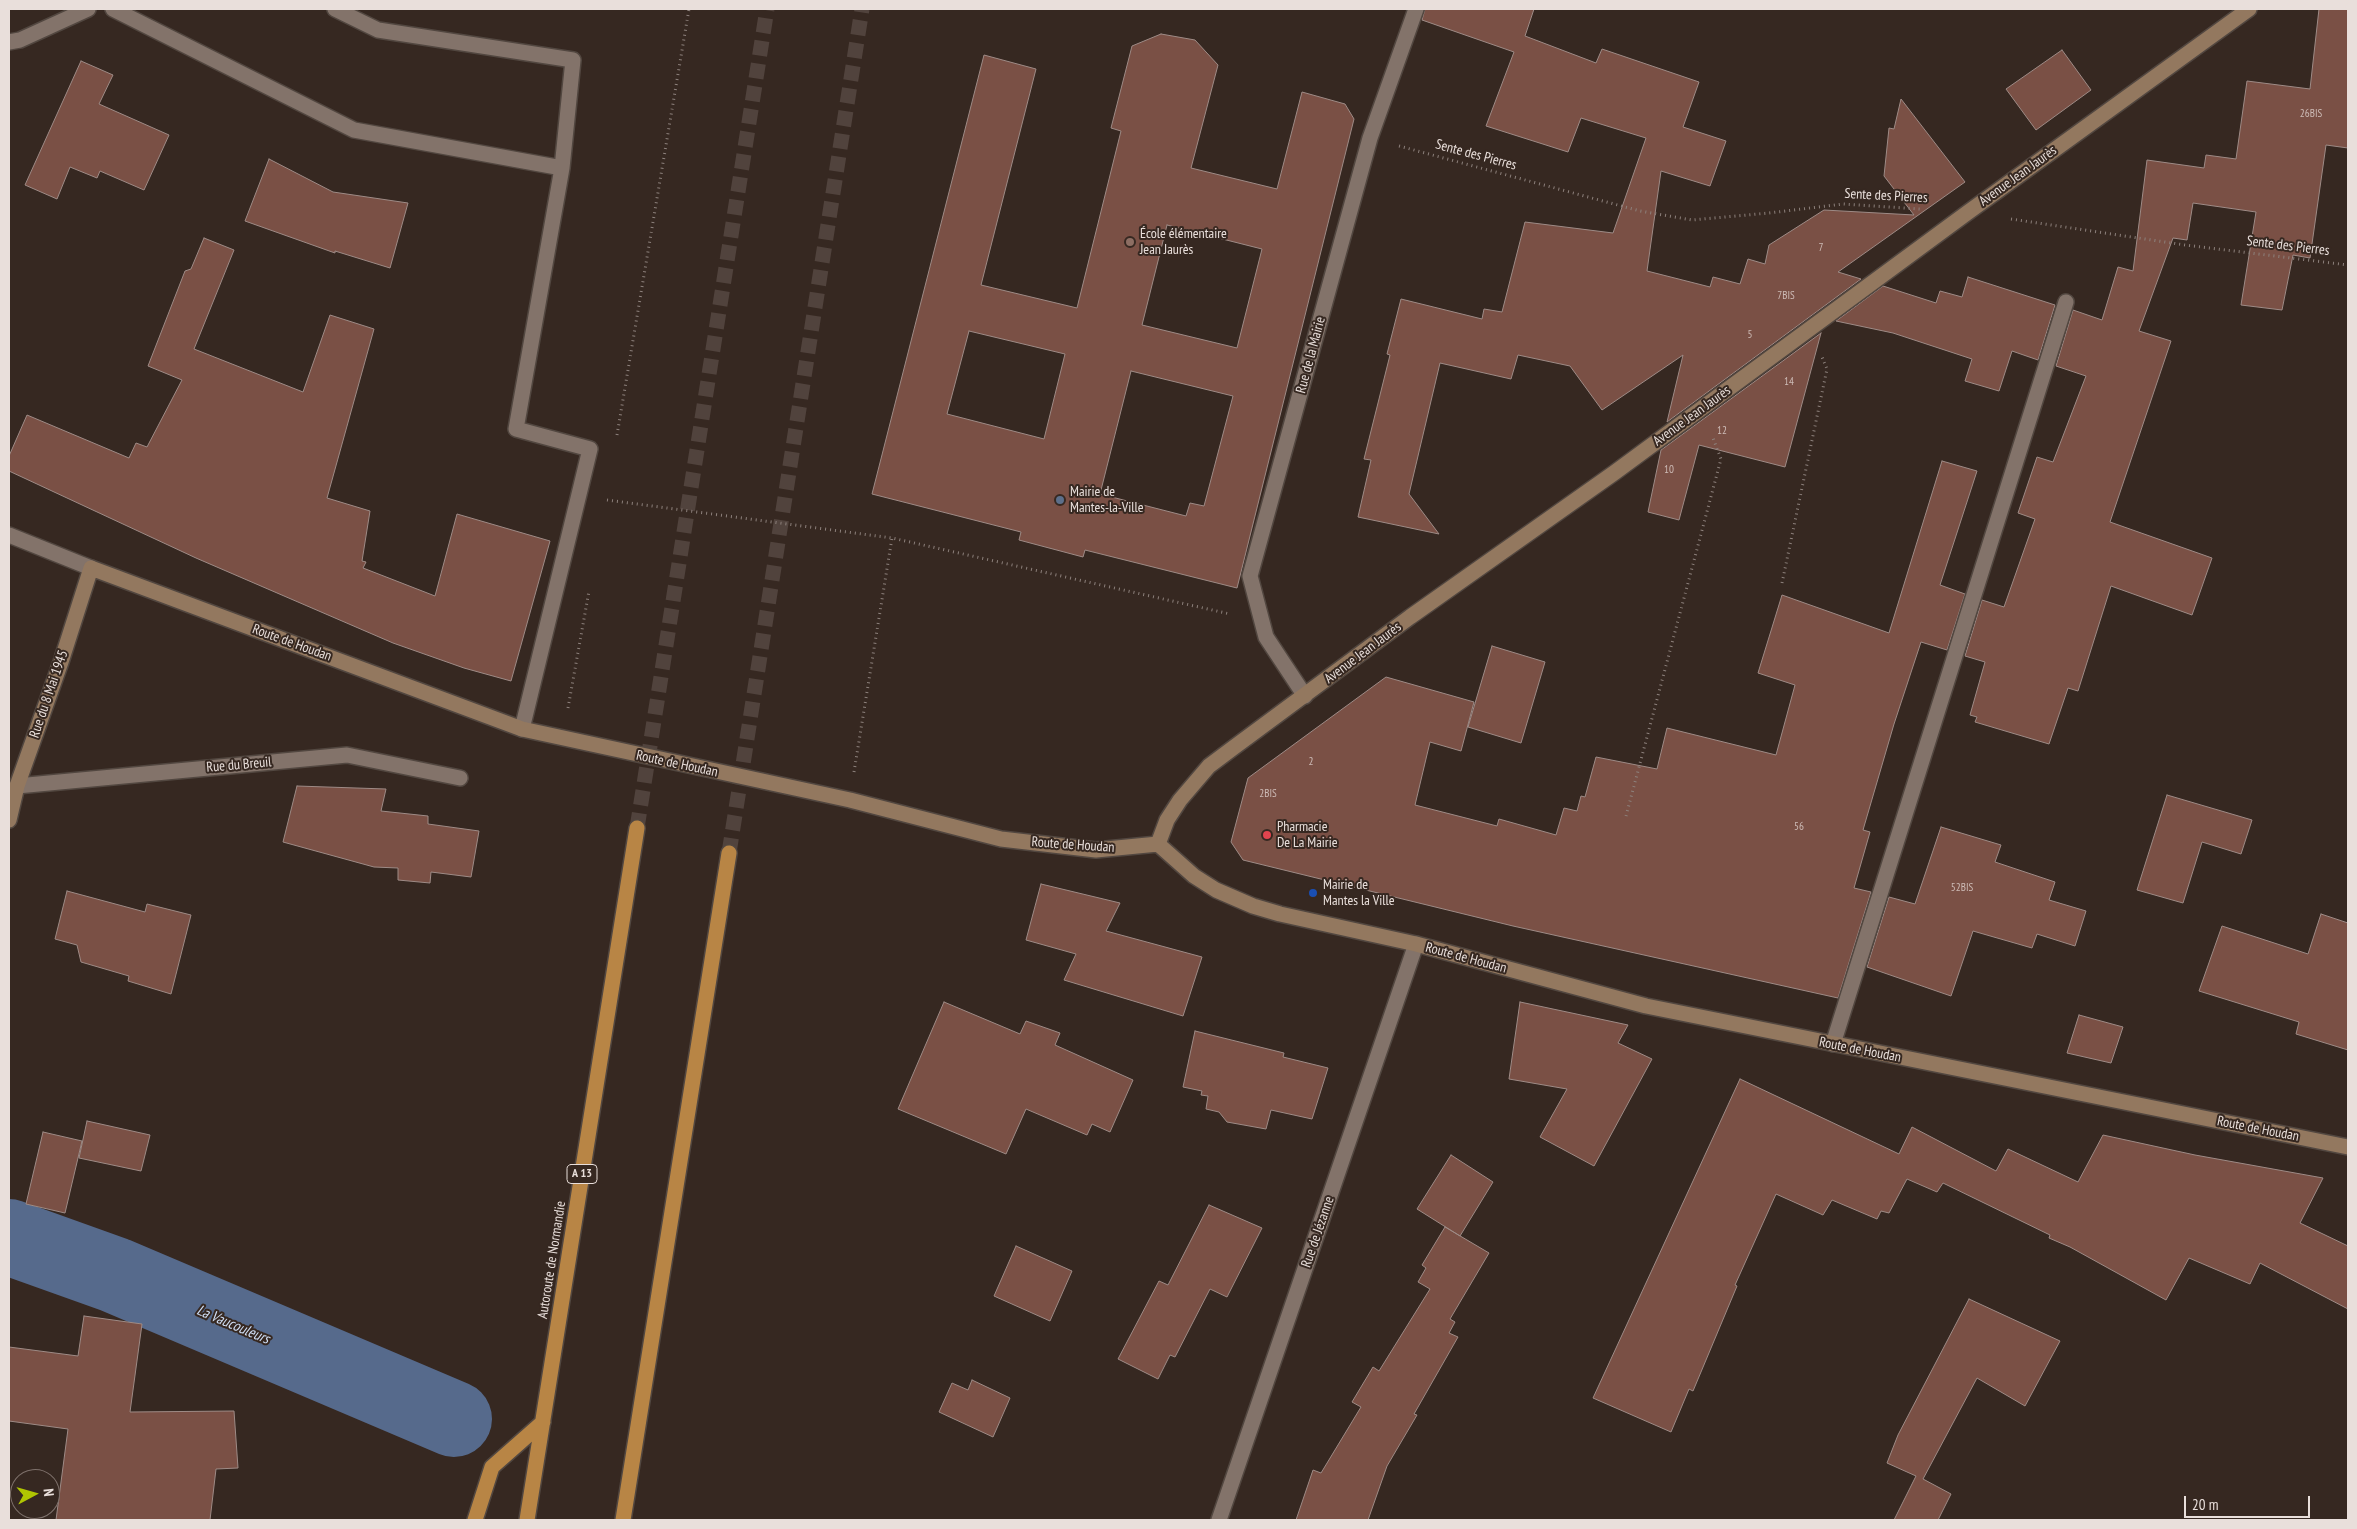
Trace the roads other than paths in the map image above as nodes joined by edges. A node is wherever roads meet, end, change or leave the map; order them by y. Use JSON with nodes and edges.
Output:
{"nodes":[{"id":1,"x":88,"y":9,"type":"edge"},
{"id":2,"x":113,"y":9,"type":"edge"},
{"id":3,"x":335,"y":9,"type":"edge"},
{"id":4,"x":1416,"y":9,"type":"edge"},
{"id":5,"x":2249,"y":9,"type":"edge"},
{"id":6,"x":9,"y":42,"type":"edge"},
{"id":7,"x":562,"y":168,"type":"junction"},
{"id":8,"x":2066,"y":302,"type":"dead end"},
{"id":9,"x":9,"y":535,"type":"edge"},
{"id":10,"x":91,"y":568,"type":"junction"},
{"id":11,"x":1305,"y":696,"type":"junction"},
{"id":12,"x":522,"y":729,"type":"junction"},
{"id":13,"x":460,"y":778,"type":"dead end"},
{"id":14,"x":17,"y":786,"type":"junction"},
{"id":15,"x":9,"y":820,"type":"edge"},
{"id":16,"x":637,"y":828,"type":"tunnel mouth"},
{"id":17,"x":1158,"y":844,"type":"junction"},
{"id":18,"x":729,"y":853,"type":"tunnel mouth"},
{"id":19,"x":1416,"y":944,"type":"junction"},
{"id":20,"x":1833,"y":1044,"type":"junction"},
{"id":21,"x":2348,"y":1147,"type":"edge"},
{"id":22,"x":543,"y":1422,"type":"junction"},
{"id":23,"x":475,"y":1520,"type":"edge"},
{"id":24,"x":527,"y":1520,"type":"edge"},
{"id":25,"x":623,"y":1520,"type":"edge"},
{"id":26,"x":1219,"y":1520,"type":"edge"}],
"edges":[{"from":1,"to":6,"type":"street"},
{"from":2,"to":7,"type":"street"},
{"from":3,"to":7,"type":"street"},
{"from":4,"to":11,"type":"street","name":"Rue de la Mairie"},
{"from":5,"to":11,"type":"main road","name":"Avenue Jean Jaurès"},
{"from":7,"to":12,"type":"street"},
{"from":8,"to":20,"type":"street"},
{"from":9,"to":10,"type":"street","name":"Route de Houdan"},
{"from":10,"to":12,"type":"main road","name":"Route de Houdan"},
{"from":10,"to":14,"type":"main road","name":"Rue du 8 Mai 1945"},
{"from":11,"to":17,"type":"main road","name":"Avenue Jean Jaurès"},
{"from":12,"to":17,"type":"main road","name":"Route de Houdan"},
{"from":13,"to":14,"type":"street","name":"Rue du Breuil"},
{"from":14,"to":15,"type":"main road","name":"Rue du 8 Mai 1945"},
{"from":16,"to":22,"type":"highway","name":"Autoroute de Normandie","number":"A 13"},
{"from":17,"to":19,"type":"main road","name":"Route de Houdan"},
{"from":18,"to":25,"type":"highway"},
{"from":19,"to":20,"type":"main road","name":"Route de Houdan"},
{"from":19,"to":26,"type":"street","name":"Rue de Jézanne"},
{"from":20,"to":21,"type":"main road","name":"Route de Houdan"},
{"from":22,"to":23,"type":"highway"},
{"from":22,"to":24,"type":"highway","name":"Autoroute de Normandie","number":"A 13"}]}
